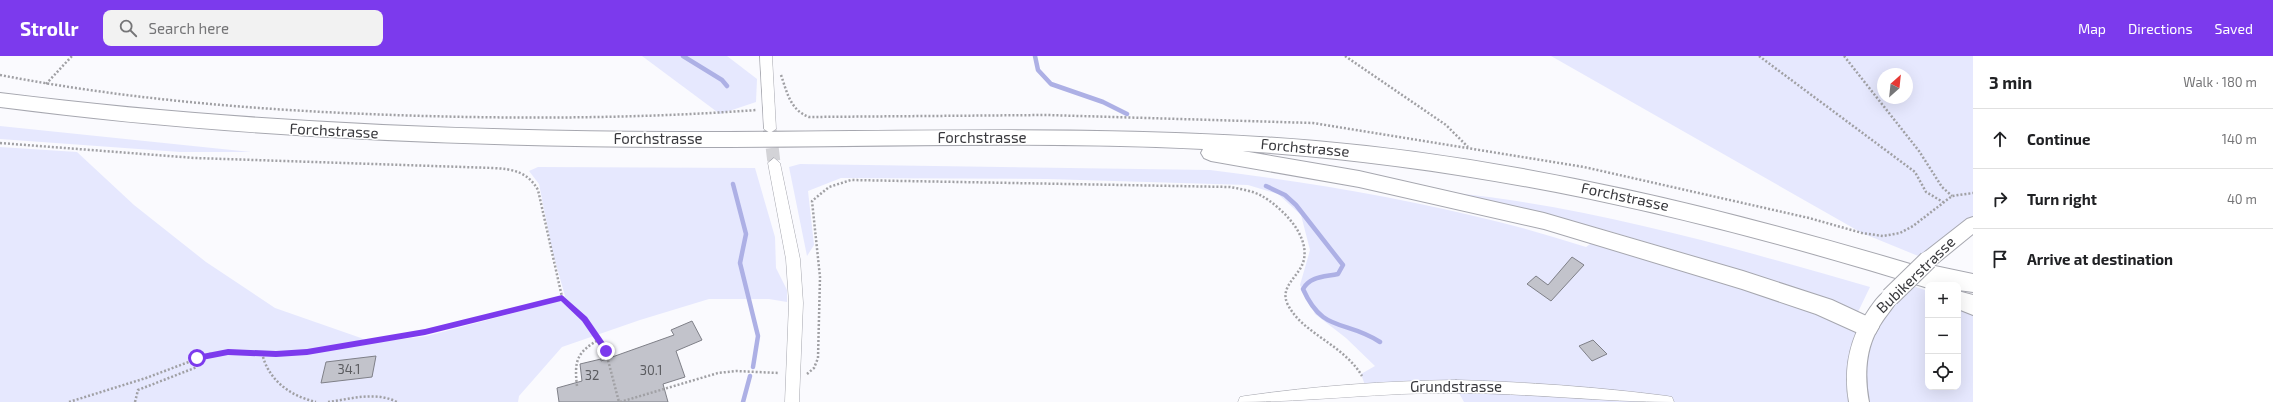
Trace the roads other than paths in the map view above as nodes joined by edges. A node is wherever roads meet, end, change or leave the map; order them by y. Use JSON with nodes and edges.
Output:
{"nodes":[{"id":1,"x":766,"y":60,"type":"edge"},
{"id":2,"x":0,"y":100,"type":"edge"},
{"id":3,"x":0,"y":112,"type":"edge"},
{"id":4,"x":770,"y":129,"type":"tunnel mouth"},
{"id":5,"x":1210,"y":153,"type":"junction"},
{"id":6,"x":774,"y":163,"type":"tunnel mouth"},
{"id":7,"x":1973,"y":224,"type":"edge"},
{"id":8,"x":1877,"y":262,"type":"junction"},
{"id":9,"x":1940,"y":282,"type":"edge"},
{"id":10,"x":1973,"y":283,"type":"edge"},
{"id":11,"x":1925,"y":289,"type":"edge"},
{"id":12,"x":1961,"y":289,"type":"edge"},
{"id":13,"x":1973,"y":293,"type":"edge"},
{"id":14,"x":1961,"y":301,"type":"edge"},
{"id":15,"x":1973,"y":306,"type":"edge"},
{"id":16,"x":1867,"y":327,"type":"junction"},
{"id":17,"x":792,"y":402,"type":"edge"},
{"id":18,"x":1245,"y":402,"type":"edge"},
{"id":19,"x":1667,"y":402,"type":"edge"},
{"id":20,"x":1859,"y":402,"type":"edge"}],
"edges":[{"from":1,"to":4,"type":"street"},
{"from":2,"to":8,"type":"highway","name":"Forchstrasse"},
{"from":3,"to":5,"type":"highway","name":"Forchstrasse"},
{"from":5,"to":11,"type":"highway","name":"Forchstrasse"},
{"from":5,"to":16,"type":"highway"},
{"from":6,"to":17,"type":"street"},
{"from":7,"to":16,"type":"main road","name":"Bubikerstrasse","bridge":true},
{"from":8,"to":9,"type":"highway","name":"Forchstrasse"},
{"from":8,"to":10,"type":"highway"},
{"from":12,"to":13,"type":"highway"},
{"from":14,"to":15,"type":"highway"},
{"from":16,"to":20,"type":"main road","name":"Bubikerstrasse"},
{"from":18,"to":19,"type":"street","name":"Grundstrasse"}]}
